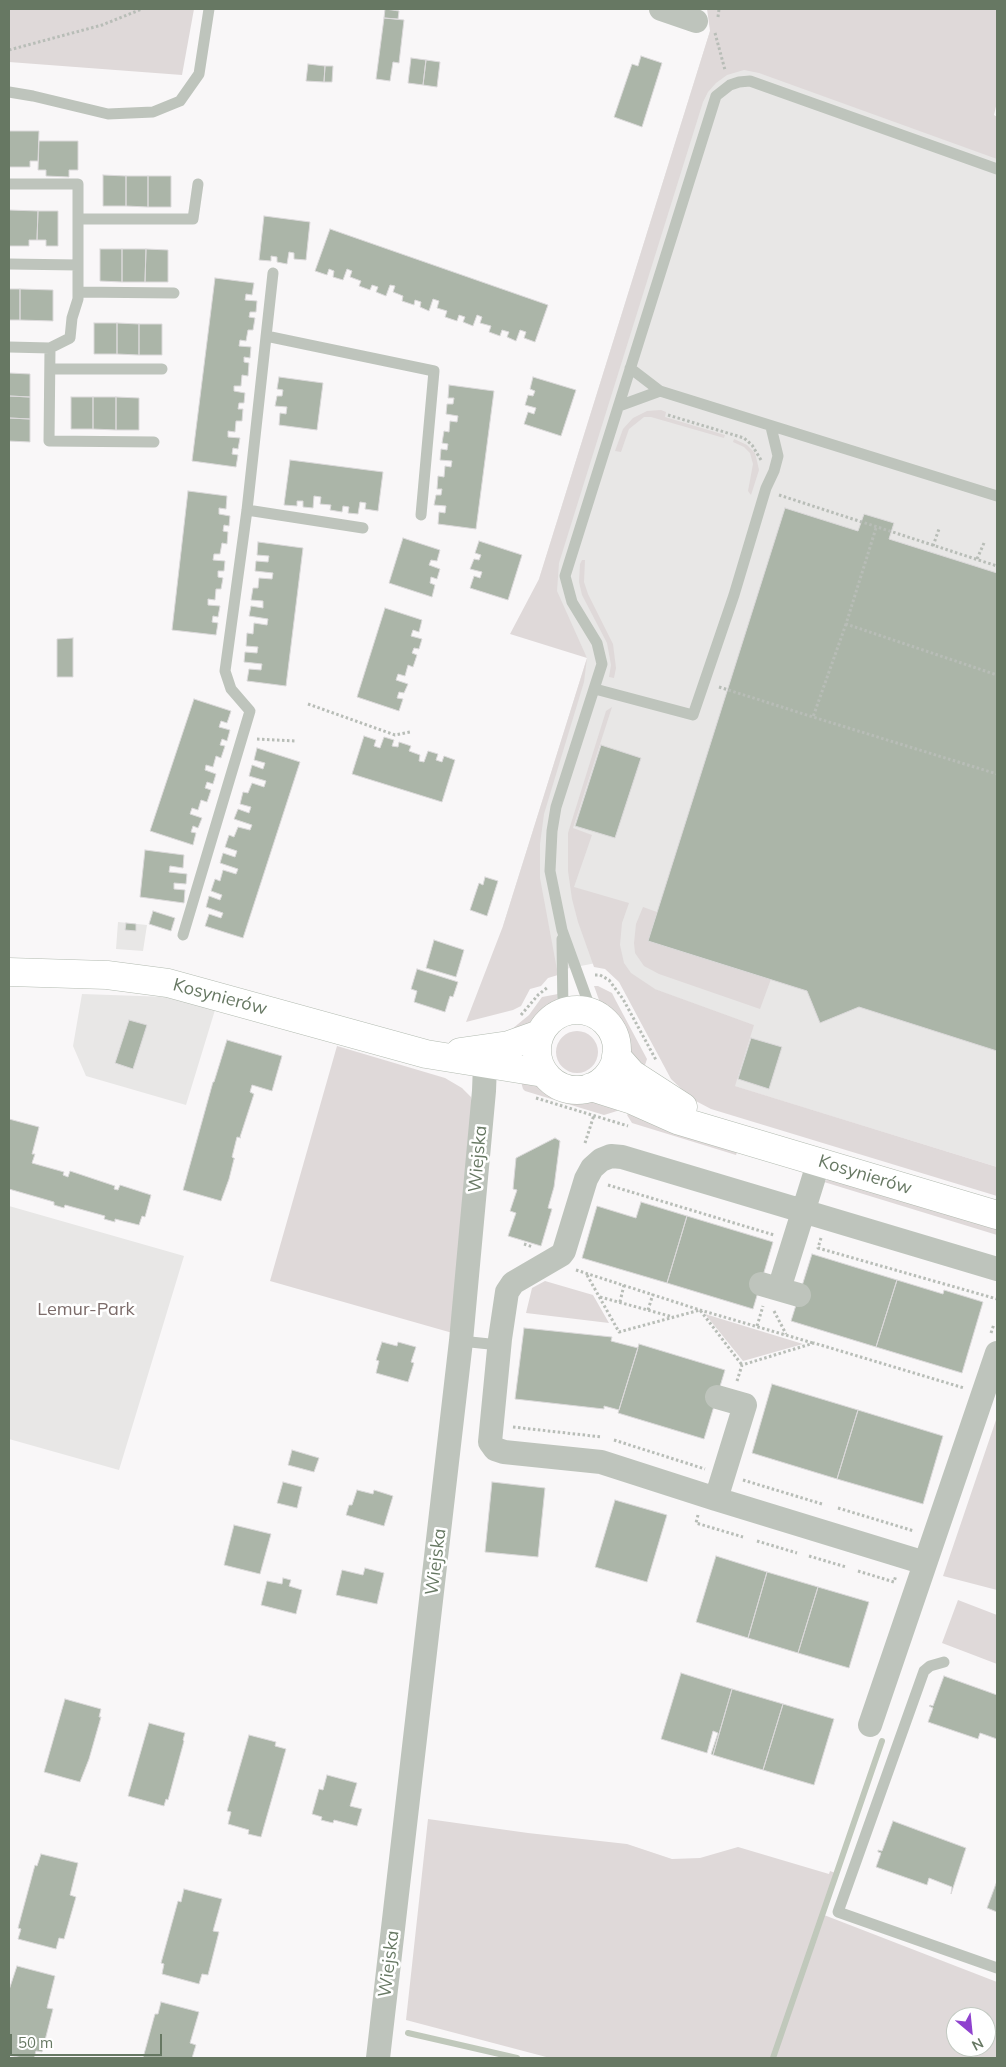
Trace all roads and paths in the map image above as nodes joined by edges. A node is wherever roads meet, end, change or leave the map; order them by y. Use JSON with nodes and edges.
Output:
{"nodes":[{"id":1,"x":142,"y":9,"type":"edge"},
{"id":2,"x":209,"y":9,"type":"edge"},
{"id":3,"x":661,"y":9,"type":"edge"},
{"id":4,"x":705,"y":26,"type":"joint"},
{"id":5,"x":9,"y":50,"type":"edge"},
{"id":6,"x":730,"y":85,"type":"junction"},
{"id":7,"x":9,"y":92,"type":"edge"},
{"id":8,"x":997,"y":169,"type":"edge"},
{"id":9,"x":9,"y":184,"type":"edge"},
{"id":10,"x":198,"y":184,"type":"dead end"},
{"id":11,"x":78,"y":219,"type":"junction"},
{"id":12,"x":9,"y":264,"type":"edge"},
{"id":13,"x":78,"y":265,"type":"junction"},
{"id":14,"x":273,"y":273,"type":"dead end"},
{"id":15,"x":78,"y":292,"type":"junction"},
{"id":16,"x":174,"y":293,"type":"dead end"},
{"id":17,"x":266,"y":336,"type":"junction"},
{"id":18,"x":9,"y":347,"type":"edge"},
{"id":19,"x":50,"y":348,"type":"junction"},
{"id":20,"x":630,"y":368,"type":"junction"},
{"id":21,"x":50,"y":369,"type":"junction"},
{"id":22,"x":162,"y":369,"type":"dead end"},
{"id":23,"x":660,"y":391,"type":"junction"},
{"id":24,"x":618,"y":406,"type":"junction"},
{"id":25,"x":771,"y":426,"type":"junction"},
{"id":26,"x":154,"y":442,"type":"dead end"},
{"id":27,"x":997,"y":496,"type":"edge"},
{"id":28,"x":247,"y":510,"type":"junction"},
{"id":29,"x":421,"y":515,"type":"dead end"},
{"id":30,"x":861,"y":522,"type":"dead end"},
{"id":31,"x":363,"y":528,"type":"dead end"},
{"id":32,"x":876,"y":528,"type":"junction"},
{"id":33,"x":939,"y":529,"type":"dead end"},
{"id":34,"x":984,"y":543,"type":"dead end"},
{"id":35,"x":933,"y":546,"type":"junction"},
{"id":36,"x":977,"y":559,"type":"junction"},
{"id":37,"x":997,"y":566,"type":"edge"},
{"id":38,"x":846,"y":624,"type":"junction"},
{"id":39,"x":997,"y":675,"type":"edge"},
{"id":40,"x":719,"y":687,"type":"dead end"},
{"id":41,"x":595,"y":689,"type":"junction"},
{"id":42,"x":308,"y":704,"type":"dead end"},
{"id":43,"x":813,"y":717,"type":"junction"},
{"id":44,"x":410,"y":732,"type":"dead end"},
{"id":45,"x":242,"y":739,"type":"junction"},
{"id":46,"x":296,"y":741,"type":"dead end"},
{"id":47,"x":997,"y":774,"type":"edge"},
{"id":48,"x":562,"y":930,"type":"junction"},
{"id":49,"x":183,"y":936,"type":"dead end"},
{"id":50,"x":591,"y":970,"type":"dead end"},
{"id":51,"x":9,"y":972,"type":"edge"},
{"id":52,"x":593,"y":976,"type":"dead end"},
{"id":53,"x":563,"y":1012,"type":"junction"},
{"id":54,"x":592,"y":1013,"type":"junction"},
{"id":55,"x":540,"y":1034,"type":"junction"},
{"id":56,"x":426,"y":1054,"type":"junction"},
{"id":57,"x":616,"y":1056,"type":"junction"},
{"id":58,"x":485,"y":1065,"type":"junction"},
{"id":59,"x":544,"y":1073,"type":"junction"},
{"id":60,"x":591,"y":1088,"type":"junction"},
{"id":61,"x":528,"y":1095,"type":"dead end"},
{"id":62,"x":616,"y":1122,"type":"dead end"},
{"id":63,"x":732,"y":1136,"type":"junction"},
{"id":64,"x":818,"y":1162,"type":"junction"},
{"id":65,"x":605,"y":1185,"type":"dead end"},
{"id":66,"x":803,"y":1211,"type":"junction"},
{"id":67,"x":997,"y":1214,"type":"edge"},
{"id":68,"x":822,"y":1234,"type":"dead end"},
{"id":69,"x":778,"y":1236,"type":"dead end"},
{"id":70,"x":572,"y":1269,"type":"dead end"},
{"id":71,"x":997,"y":1269,"type":"edge"},
{"id":72,"x":587,"y":1274,"type":"junction"},
{"id":73,"x":624,"y":1286,"type":"junction"},
{"id":74,"x":653,"y":1294,"type":"junction"},
{"id":75,"x":774,"y":1295,"type":"junction"},
{"id":76,"x":600,"y":1297,"type":"junction"},
{"id":77,"x":997,"y":1299,"type":"edge"},
{"id":78,"x":620,"y":1302,"type":"junction"},
{"id":79,"x":648,"y":1310,"type":"junction"},
{"id":80,"x":700,"y":1310,"type":"junction"},
{"id":81,"x":673,"y":1317,"type":"junction"},
{"id":82,"x":757,"y":1326,"type":"junction"},
{"id":83,"x":786,"y":1335,"type":"junction"},
{"id":84,"x":461,"y":1340,"type":"junction"},
{"id":85,"x":814,"y":1343,"type":"junction"},
{"id":86,"x":499,"y":1345,"type":"junction"},
{"id":87,"x":997,"y":1353,"type":"edge"},
{"id":88,"x":742,"y":1365,"type":"junction"},
{"id":89,"x":972,"y":1391,"type":"dead end"},
{"id":90,"x":727,"y":1392,"type":"joint"},
{"id":91,"x":510,"y":1426,"type":"dead end"},
{"id":92,"x":602,"y":1437,"type":"dead end"},
{"id":93,"x":741,"y":1480,"type":"dead end"},
{"id":94,"x":822,"y":1504,"type":"dead end"},
{"id":95,"x":707,"y":1507,"type":"junction"},
{"id":96,"x":838,"y":1508,"type":"dead end"},
{"id":97,"x":916,"y":1532,"type":"dead end"},
{"id":98,"x":743,"y":1536,"type":"dead end"},
{"id":99,"x":757,"y":1540,"type":"dead end"},
{"id":100,"x":797,"y":1553,"type":"dead end"},
{"id":101,"x":809,"y":1556,"type":"dead end"},
{"id":102,"x":925,"y":1563,"type":"junction"},
{"id":103,"x":846,"y":1567,"type":"dead end"},
{"id":104,"x":858,"y":1571,"type":"dead end"},
{"id":105,"x":896,"y":1573,"type":"dead end"},
{"id":106,"x":944,"y":1662,"type":"dead end"},
{"id":107,"x":870,"y":1725,"type":"dead end"},
{"id":108,"x":997,"y":1968,"type":"edge"},
{"id":109,"x":378,"y":2058,"type":"edge"}],
"edges":[{"from":1,"to":5,"type":"path"},
{"from":2,"to":7,"type":"lane"},
{"from":3,"to":4,"type":"street"},
{"from":4,"to":6,"type":"path"},
{"from":6,"to":8,"type":"lane"},
{"from":6,"to":20,"type":"lane"},
{"from":9,"to":11,"type":"lane"},
{"from":10,"to":11,"type":"lane"},
{"from":11,"to":13,"type":"lane"},
{"from":12,"to":13,"type":"lane"},
{"from":13,"to":15,"type":"lane"},
{"from":14,"to":17,"type":"lane"},
{"from":15,"to":16,"type":"lane"},
{"from":15,"to":19,"type":"lane"},
{"from":17,"to":28,"type":"lane"},
{"from":17,"to":29,"type":"lane"},
{"from":18,"to":19,"type":"lane"},
{"from":19,"to":21,"type":"lane"},
{"from":20,"to":23,"type":"lane"},
{"from":20,"to":24,"type":"lane"},
{"from":21,"to":22,"type":"lane"},
{"from":21,"to":26,"type":"lane"},
{"from":23,"to":24,"type":"lane"},
{"from":23,"to":25,"type":"lane"},
{"from":24,"to":41,"type":"lane"},
{"from":25,"to":27,"type":"lane"},
{"from":25,"to":41,"type":"lane"},
{"from":28,"to":31,"type":"lane"},
{"from":28,"to":45,"type":"lane"},
{"from":30,"to":32,"type":"path"},
{"from":32,"to":35,"type":"path"},
{"from":32,"to":38,"type":"path"},
{"from":33,"to":35,"type":"path"},
{"from":34,"to":36,"type":"path"},
{"from":35,"to":36,"type":"path"},
{"from":36,"to":37,"type":"path"},
{"from":38,"to":39,"type":"path"},
{"from":38,"to":43,"type":"path"},
{"from":40,"to":43,"type":"path"},
{"from":41,"to":48,"type":"lane"},
{"from":42,"to":44,"type":"path"},
{"from":43,"to":47,"type":"path"},
{"from":45,"to":46,"type":"path"},
{"from":45,"to":49,"type":"lane"},
{"from":48,"to":53,"type":"lane"},
{"from":48,"to":54,"type":"lane"},
{"from":50,"to":52,"type":"path"},
{"from":51,"to":56,"type":"main road","name":"Kosynierów"},
{"from":53,"to":54,"type":"main road"},
{"from":53,"to":55,"type":"main road"},
{"from":54,"to":57,"type":"main road"},
{"from":55,"to":56,"type":"main road","name":"Kosynierów"},
{"from":55,"to":59,"type":"main road"},
{"from":56,"to":58,"type":"main road","name":"Kosynierów"},
{"from":57,"to":60,"type":"main road"},
{"from":57,"to":63,"type":"main road","name":"Kosynierów"},
{"from":58,"to":59,"type":"main road","name":"Kosynierów"},
{"from":58,"to":84,"type":"street","name":"Wiejska"},
{"from":59,"to":60,"type":"main road"},
{"from":60,"to":63,"type":"main road","name":"Kosynierów"},
{"from":61,"to":62,"type":"path"},
{"from":63,"to":64,"type":"main road","name":"Kosynierów"},
{"from":64,"to":66,"type":"street"},
{"from":64,"to":67,"type":"main road","name":"Kosynierów"},
{"from":65,"to":69,"type":"path"},
{"from":66,"to":71,"type":"street"},
{"from":66,"to":75,"type":"street"},
{"from":66,"to":86,"type":"street"},
{"from":68,"to":77,"type":"path"},
{"from":70,"to":72,"type":"path"},
{"from":72,"to":73,"type":"path"},
{"from":72,"to":76,"type":"path"},
{"from":73,"to":74,"type":"path"},
{"from":73,"to":78,"type":"path"},
{"from":74,"to":79,"type":"path"},
{"from":74,"to":80,"type":"path"},
{"from":75,"to":82,"type":"path"},
{"from":75,"to":83,"type":"path"},
{"from":76,"to":78,"type":"path"},
{"from":76,"to":81,"type":"path"},
{"from":78,"to":79,"type":"path"},
{"from":79,"to":81,"type":"path"},
{"from":80,"to":81,"type":"path"},
{"from":80,"to":82,"type":"path"},
{"from":80,"to":88,"type":"path"},
{"from":82,"to":83,"type":"path"},
{"from":83,"to":85,"type":"path"},
{"from":84,"to":86,"type":"lane"},
{"from":84,"to":109,"type":"street","name":"Wiejska"},
{"from":85,"to":88,"type":"path"},
{"from":85,"to":89,"type":"path"},
{"from":86,"to":95,"type":"street"},
{"from":87,"to":102,"type":"street"},
{"from":88,"to":90,"type":"path"},
{"from":90,"to":95,"type":"street"},
{"from":91,"to":92,"type":"path"},
{"from":93,"to":94,"type":"path"},
{"from":95,"to":98,"type":"path"},
{"from":95,"to":102,"type":"street"},
{"from":96,"to":97,"type":"path"},
{"from":99,"to":100,"type":"path"},
{"from":101,"to":103,"type":"path"},
{"from":102,"to":107,"type":"street"},
{"from":104,"to":105,"type":"path"},
{"from":106,"to":108,"type":"lane"}]}
